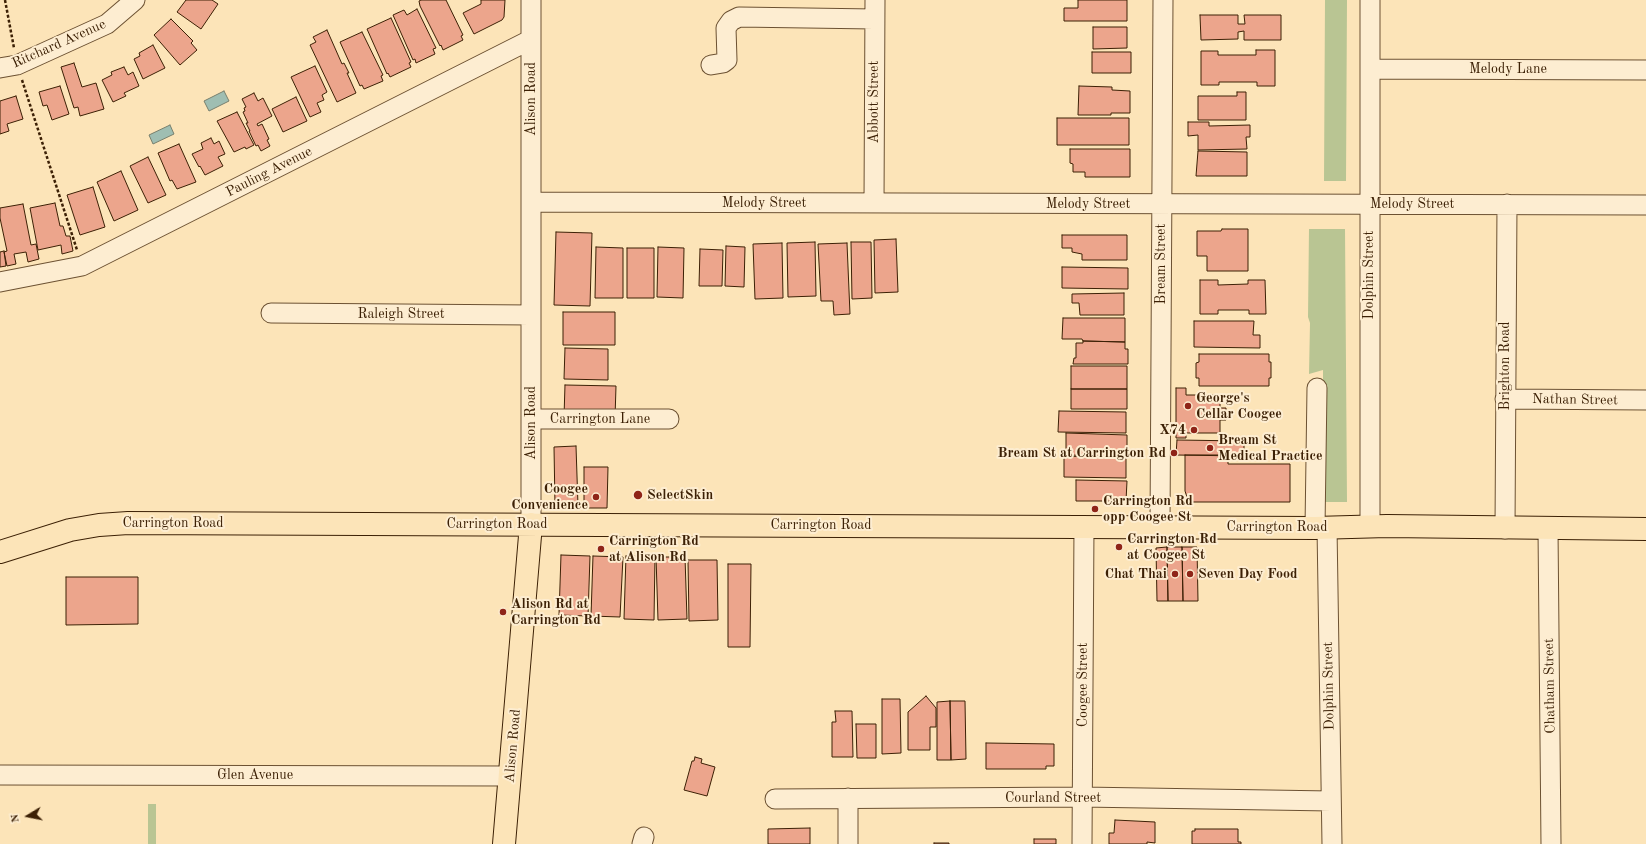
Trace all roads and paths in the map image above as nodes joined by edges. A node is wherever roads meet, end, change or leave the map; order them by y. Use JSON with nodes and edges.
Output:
{"nodes":[{"id":1,"x":5,"y":0,"type":"edge"},
{"id":2,"x":135,"y":0,"type":"edge"},
{"id":3,"x":531,"y":0,"type":"edge"},
{"id":4,"x":875,"y":0,"type":"edge"},
{"id":5,"x":1163,"y":0,"type":"edge"},
{"id":6,"x":1370,"y":0,"type":"edge"},
{"id":7,"x":874,"y":20,"type":"junction"},
{"id":8,"x":530,"y":40,"type":"junction"},
{"id":9,"x":711,"y":65,"type":"dead end"},
{"id":10,"x":9,"y":67,"type":"edge"},
{"id":11,"x":1370,"y":69,"type":"junction"},
{"id":12,"x":1646,"y":70,"type":"edge"},
{"id":13,"x":531,"y":202,"type":"junction"},
{"id":14,"x":874,"y":204,"type":"junction"},
{"id":15,"x":1162,"y":204,"type":"junction"},
{"id":16,"x":1369,"y":204,"type":"junction"},
{"id":17,"x":1507,"y":204,"type":"junction"},
{"id":18,"x":1646,"y":205,"type":"edge"},
{"id":19,"x":82,"y":266,"type":"junction"},
{"id":20,"x":0,"y":282,"type":"edge"},
{"id":21,"x":271,"y":313,"type":"dead end"},
{"id":22,"x":531,"y":315,"type":"junction"},
{"id":23,"x":1317,"y":388,"type":"dead end"},
{"id":24,"x":1505,"y":399,"type":"junction"},
{"id":25,"x":1646,"y":400,"type":"edge"},
{"id":26,"x":531,"y":419,"type":"junction"},
{"id":27,"x":670,"y":419,"type":"dead end"},
{"id":28,"x":1175,"y":503,"type":"dead end"},
{"id":29,"x":1190,"y":504,"type":"dead end"},
{"id":30,"x":531,"y":524,"type":"junction"},
{"id":31,"x":1084,"y":526,"type":"junction"},
{"id":32,"x":1160,"y":527,"type":"junction"},
{"id":33,"x":1370,"y":527,"type":"junction"},
{"id":34,"x":1321,"y":528,"type":"junction"},
{"id":35,"x":1505,"y":528,"type":"junction"},
{"id":36,"x":1548,"y":529,"type":"junction"},
{"id":37,"x":1646,"y":529,"type":"edge"},
{"id":38,"x":0,"y":552,"type":"edge"},
{"id":39,"x":0,"y":775,"type":"edge"},
{"id":40,"x":510,"y":776,"type":"junction"},
{"id":41,"x":1082,"y":797,"type":"junction"},
{"id":42,"x":848,"y":798,"type":"junction"},
{"id":43,"x":775,"y":799,"type":"dead end"},
{"id":44,"x":1331,"y":801,"type":"junction"},
{"id":45,"x":504,"y":844,"type":"edge"},
{"id":46,"x":848,"y":844,"type":"edge"},
{"id":47,"x":1082,"y":844,"type":"edge"},
{"id":48,"x":1332,"y":844,"type":"edge"},
{"id":49,"x":1551,"y":844,"type":"edge"}],
"edges":[{"from":1,"to":10,"type":"path"},
{"from":2,"to":10,"type":"street","name":"Ritchard Avenue"},
{"from":3,"to":8,"type":"street","name":"Alison Road"},
{"from":4,"to":7,"type":"street","name":"Abbott Street"},
{"from":5,"to":15,"type":"street","name":"Bream Street"},
{"from":6,"to":11,"type":"street","name":"Dolphin Street"},
{"from":7,"to":9,"type":"street"},
{"from":7,"to":14,"type":"street","name":"Abbott Street"},
{"from":8,"to":13,"type":"street","name":"Alison Road"},
{"from":8,"to":19,"type":"street","name":"Pauling Avenue"},
{"from":10,"to":19,"type":"path"},
{"from":11,"to":12,"type":"street","name":"Melody Lane"},
{"from":11,"to":16,"type":"street","name":"Dolphin Street"},
{"from":13,"to":14,"type":"street","name":"Melody Street"},
{"from":13,"to":22,"type":"street","name":"Alison Road"},
{"from":14,"to":15,"type":"street","name":"Melody Street"},
{"from":15,"to":16,"type":"street","name":"Melody Street"},
{"from":15,"to":32,"type":"street","name":"Bream Street"},
{"from":16,"to":17,"type":"street","name":"Melody Street"},
{"from":16,"to":33,"type":"street","name":"Dolphin Street"},
{"from":17,"to":18,"type":"street","name":"Melody Street"},
{"from":17,"to":24,"type":"street","name":"Brighton Road"},
{"from":19,"to":20,"type":"street","name":"Pauling Avenue"},
{"from":21,"to":22,"type":"street","name":"Raleigh Street"},
{"from":22,"to":26,"type":"street","name":"Alison Road"},
{"from":23,"to":34,"type":"street","name":"Dolphin Street"},
{"from":24,"to":25,"type":"street","name":"Nathan Street"},
{"from":24,"to":35,"type":"street","name":"Brighton Road"},
{"from":26,"to":27,"type":"street","name":"Carrington Lane"},
{"from":26,"to":30,"type":"street","name":"Alison Road"},
{"from":28,"to":29,"type":"path"},
{"from":30,"to":31,"type":"main road","name":"Carrington Road"},
{"from":30,"to":38,"type":"main road","name":"Carrington Road"},
{"from":30,"to":40,"type":"main road","name":"Alison Road"},
{"from":31,"to":32,"type":"main road","name":"Carrington Road"},
{"from":31,"to":41,"type":"street","name":"Coogee Street"},
{"from":32,"to":34,"type":"main road","name":"Carrington Road"},
{"from":33,"to":34,"type":"main road","name":"Carrington Road"},
{"from":33,"to":35,"type":"main road","name":"Carrington Road"},
{"from":34,"to":44,"type":"street","name":"Dolphin Street"},
{"from":35,"to":36,"type":"main road","name":"Carrington Road"},
{"from":36,"to":37,"type":"main road","name":"Carrington Road"},
{"from":36,"to":49,"type":"street","name":"Chatham Street"},
{"from":39,"to":40,"type":"street","name":"Glen Avenue"},
{"from":40,"to":45,"type":"main road","name":"Alison Road"},
{"from":41,"to":42,"type":"street","name":"Courland Street"},
{"from":41,"to":44,"type":"street","name":"Courland Street"},
{"from":41,"to":47,"type":"street","name":"Coogee Street"},
{"from":42,"to":43,"type":"street","name":"Courland Street"},
{"from":42,"to":46,"type":"street"},
{"from":44,"to":48,"type":"street","name":"Dolphin Street"}]}
